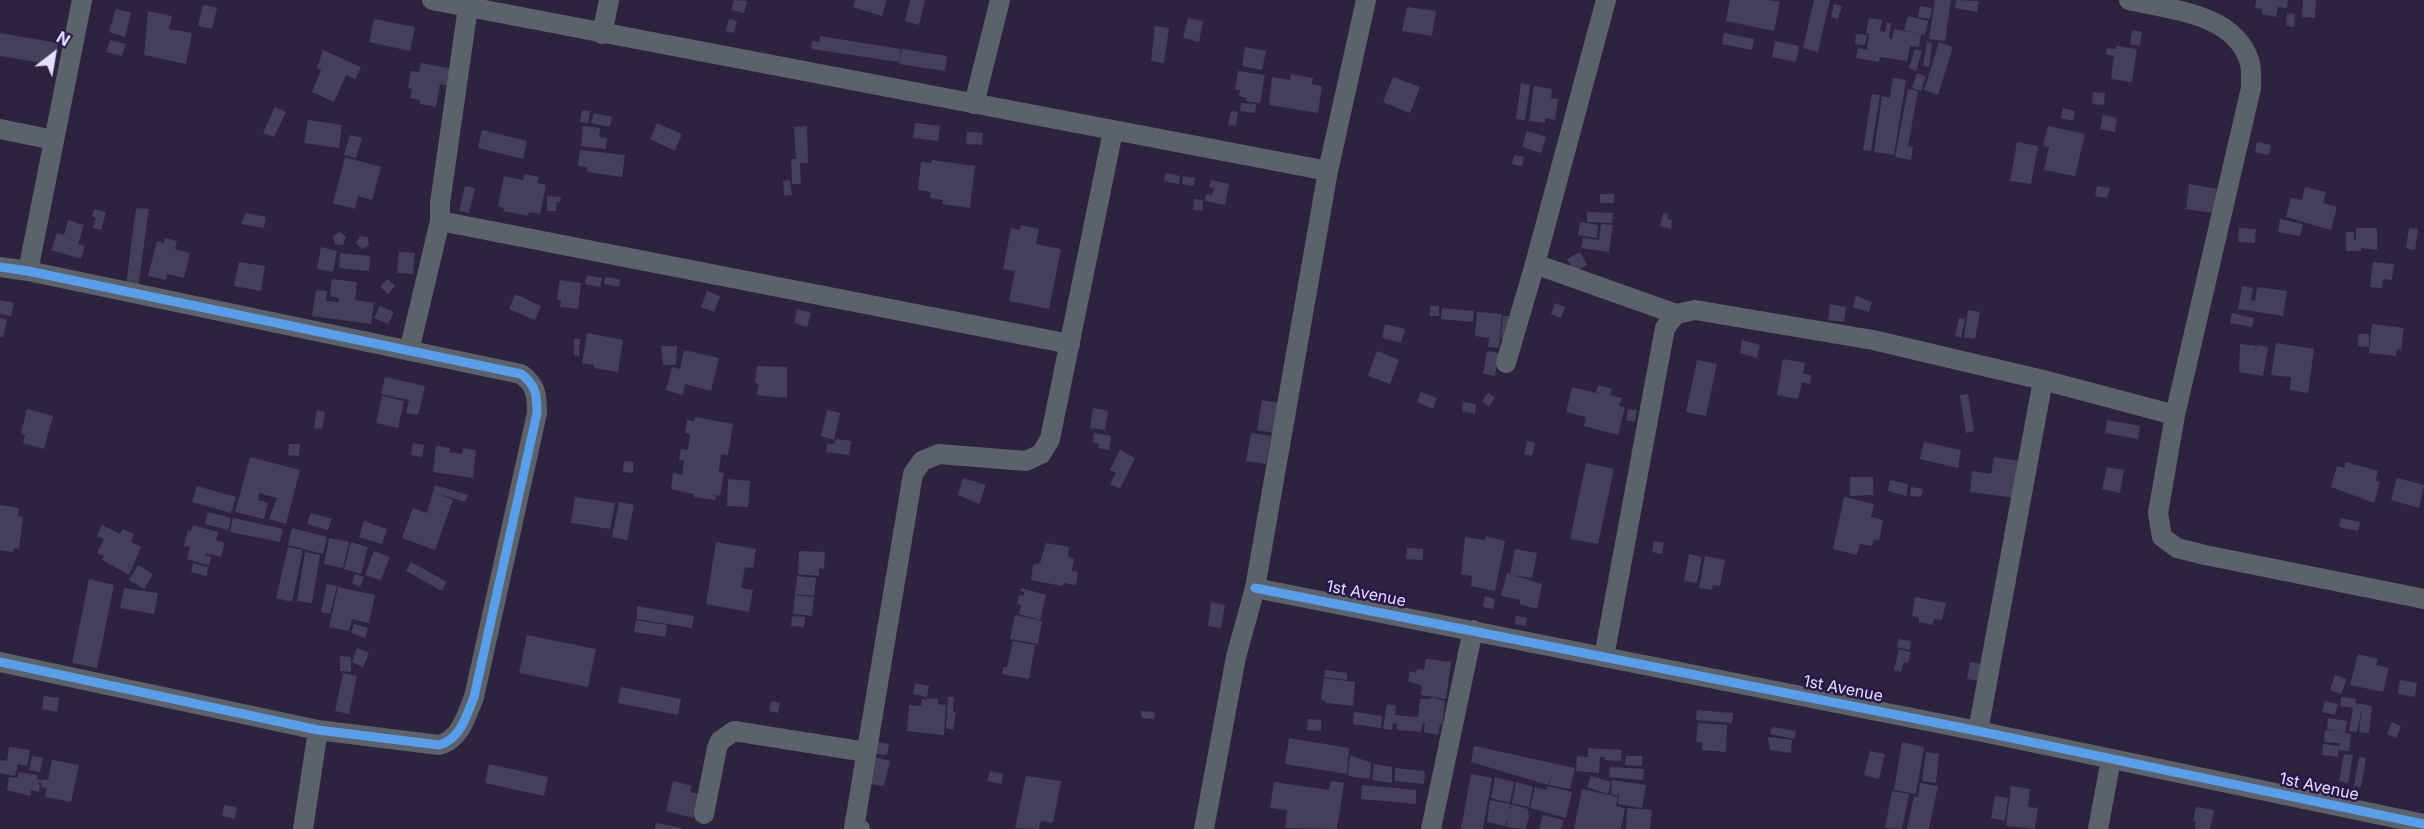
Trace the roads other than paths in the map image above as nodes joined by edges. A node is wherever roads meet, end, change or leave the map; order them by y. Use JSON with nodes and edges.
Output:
{"nodes":[{"id":1,"x":82,"y":0,"type":"edge"},
{"id":2,"x":432,"y":0,"type":"edge"},
{"id":3,"x":609,"y":0,"type":"edge"},
{"id":4,"x":1000,"y":0,"type":"edge"},
{"id":5,"x":1366,"y":0,"type":"edge"},
{"id":6,"x":1606,"y":0,"type":"edge"},
{"id":7,"x":2129,"y":0,"type":"edge"},
{"id":8,"x":468,"y":8,"type":"junction"},
{"id":9,"x":602,"y":34,"type":"junction"},
{"id":10,"x":974,"y":105,"type":"junction"},
{"id":11,"x":0,"y":129,"type":"edge"},
{"id":12,"x":1113,"y":131,"type":"junction"},
{"id":13,"x":54,"y":140,"type":"junction"},
{"id":14,"x":1328,"y":171,"type":"junction"},
{"id":15,"x":440,"y":221,"type":"junction"},
{"id":16,"x":1535,"y":264,"type":"junction"},
{"id":17,"x":0,"y":267,"type":"edge"},
{"id":18,"x":28,"y":271,"type":"junction"},
{"id":19,"x":1676,"y":314,"type":"junction"},
{"id":20,"x":1070,"y":344,"type":"junction"},
{"id":21,"x":409,"y":351,"type":"junction"},
{"id":22,"x":1506,"y":363,"type":"dead end"},
{"id":23,"x":2043,"y":380,"type":"junction"},
{"id":24,"x":2175,"y":415,"type":"junction"},
{"id":25,"x":1256,"y":588,"type":"junction"},
{"id":26,"x":2424,"y":599,"type":"edge"},
{"id":27,"x":1473,"y":630,"type":"junction"},
{"id":28,"x":1604,"y":657,"type":"junction"},
{"id":29,"x":0,"y":662,"type":"edge"},
{"id":30,"x":318,"y":730,"type":"junction"},
{"id":31,"x":1978,"y":731,"type":"junction"},
{"id":32,"x":866,"y":752,"type":"junction"},
{"id":33,"x":2111,"y":759,"type":"junction"},
{"id":34,"x":704,"y":814,"type":"dead end"},
{"id":35,"x":2424,"y":824,"type":"edge"},
{"id":36,"x":303,"y":829,"type":"edge"},
{"id":37,"x":856,"y":829,"type":"edge"},
{"id":38,"x":1204,"y":829,"type":"edge"},
{"id":39,"x":1431,"y":829,"type":"edge"},
{"id":40,"x":2098,"y":829,"type":"edge"}],
"edges":[{"from":1,"to":13,"type":"street"},
{"from":2,"to":8,"type":"street"},
{"from":3,"to":9,"type":"street"},
{"from":4,"to":10,"type":"street"},
{"from":5,"to":14,"type":"street"},
{"from":6,"to":16,"type":"street"},
{"from":7,"to":24,"type":"street"},
{"from":8,"to":9,"type":"street"},
{"from":8,"to":15,"type":"street"},
{"from":9,"to":10,"type":"street"},
{"from":10,"to":12,"type":"street"},
{"from":11,"to":13,"type":"street"},
{"from":12,"to":14,"type":"street"},
{"from":12,"to":20,"type":"street"},
{"from":13,"to":18,"type":"street"},
{"from":14,"to":25,"type":"street"},
{"from":15,"to":20,"type":"street"},
{"from":15,"to":21,"type":"street"},
{"from":16,"to":19,"type":"street"},
{"from":16,"to":22,"type":"street"},
{"from":17,"to":18,"type":"street"},
{"from":18,"to":21,"type":"street"},
{"from":19,"to":23,"type":"street"},
{"from":19,"to":28,"type":"street"},
{"from":20,"to":32,"type":"street"},
{"from":21,"to":30,"type":"street"},
{"from":23,"to":24,"type":"street"},
{"from":23,"to":31,"type":"street"},
{"from":24,"to":26,"type":"street"},
{"from":25,"to":27,"type":"street","name":"1st Avenue"},
{"from":25,"to":38,"type":"street"},
{"from":27,"to":28,"type":"street","name":"1st Avenue"},
{"from":27,"to":39,"type":"street"},
{"from":28,"to":31,"type":"street","name":"1st Avenue"},
{"from":29,"to":30,"type":"street"},
{"from":30,"to":36,"type":"street"},
{"from":31,"to":33,"type":"street","name":"1st Avenue"},
{"from":32,"to":34,"type":"street"},
{"from":32,"to":37,"type":"street"},
{"from":33,"to":35,"type":"street","name":"1st Avenue"},
{"from":33,"to":40,"type":"street"}]}
